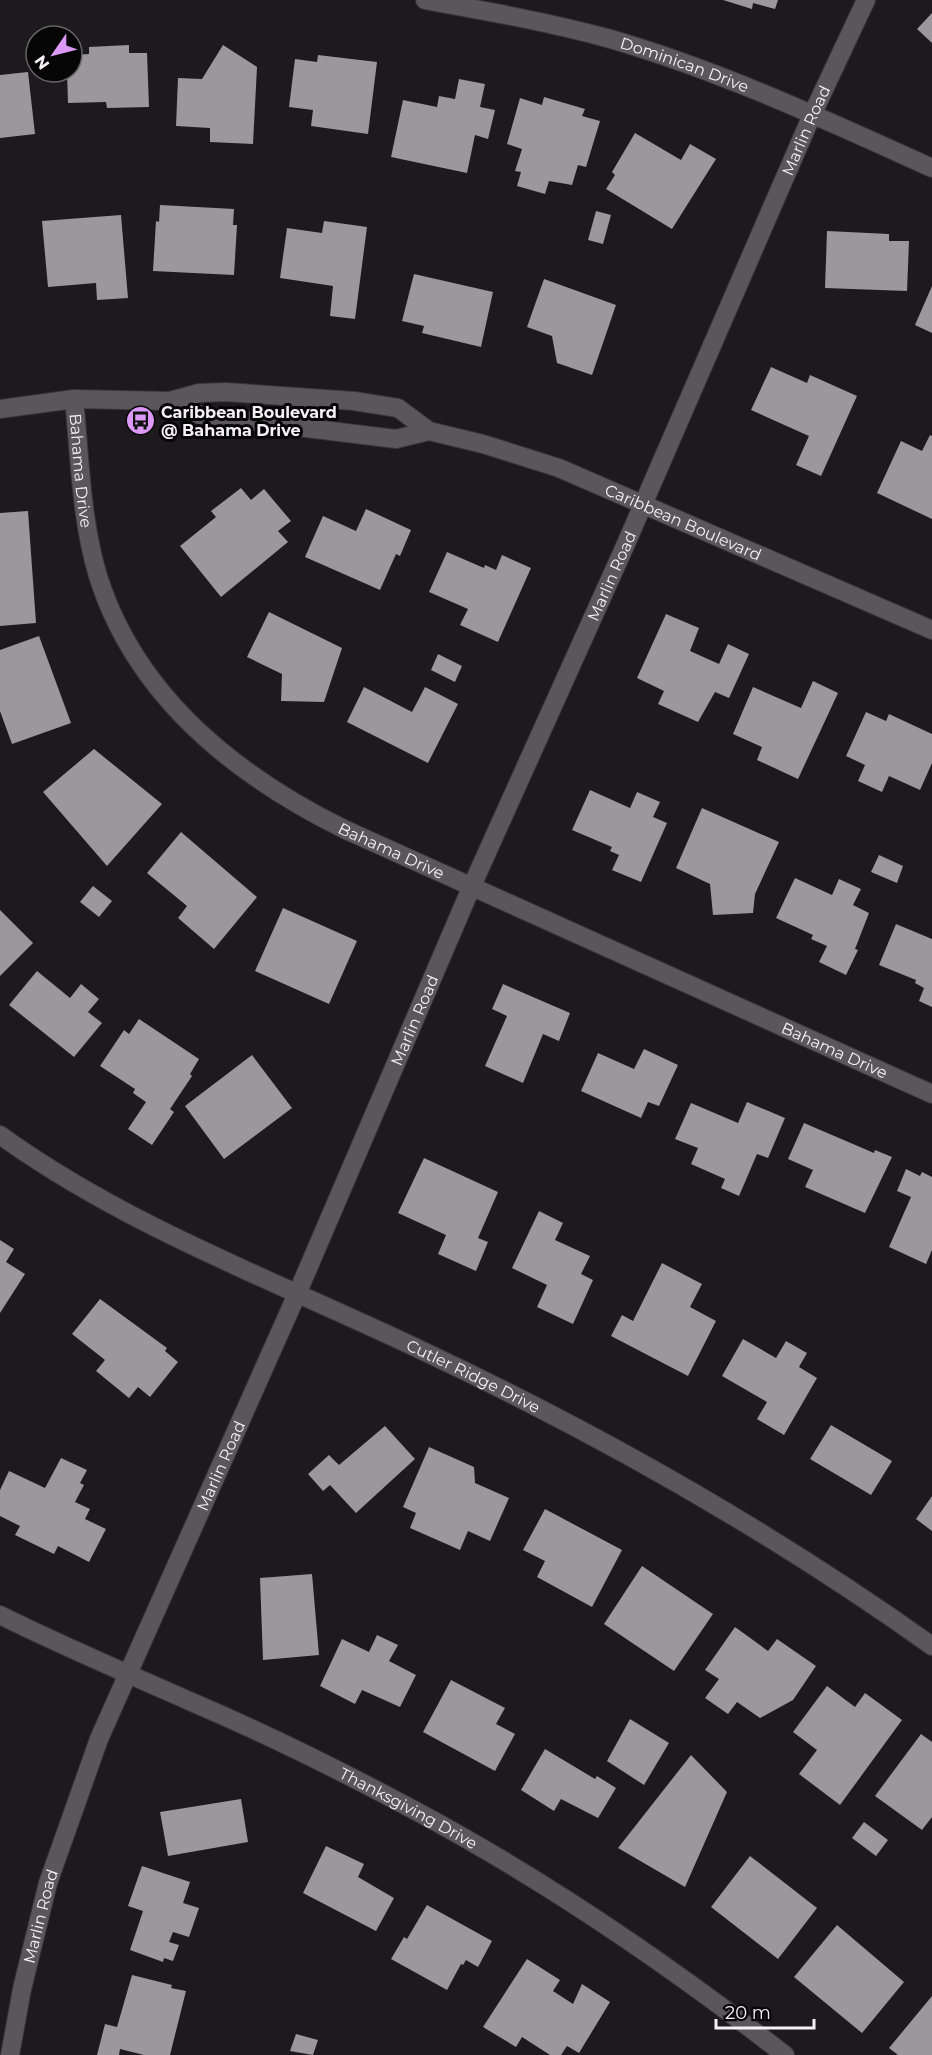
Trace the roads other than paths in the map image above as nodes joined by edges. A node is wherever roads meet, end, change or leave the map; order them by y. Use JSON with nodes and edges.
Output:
{"nodes":[{"id":1,"x":425,"y":0,"type":"edge"},
{"id":2,"x":866,"y":0,"type":"edge"},
{"id":3,"x":812,"y":115,"type":"junction"},
{"id":4,"x":932,"y":168,"type":"edge"},
{"id":5,"x":74,"y":399,"type":"junction"},
{"id":6,"x":170,"y":401,"type":"junction"},
{"id":7,"x":0,"y":409,"type":"edge"},
{"id":8,"x":429,"y":430,"type":"junction"},
{"id":9,"x":644,"y":503,"type":"junction"},
{"id":10,"x":932,"y":630,"type":"edge"},
{"id":11,"x":471,"y":888,"type":"junction"},
{"id":12,"x":932,"y":1094,"type":"edge"},
{"id":13,"x":0,"y":1135,"type":"edge"},
{"id":14,"x":297,"y":1294,"type":"junction"},
{"id":15,"x":0,"y":1615,"type":"edge"},
{"id":16,"x":932,"y":1646,"type":"edge"},
{"id":17,"x":128,"y":1675,"type":"junction"},
{"id":18,"x":10,"y":2055,"type":"edge"},
{"id":19,"x":785,"y":2055,"type":"edge"}],
"edges":[{"from":1,"to":3,"type":"street","name":"Dominican Drive"},
{"from":2,"to":3,"type":"street","name":"Marlin Road"},
{"from":3,"to":4,"type":"street","name":"Dominican Drive"},
{"from":3,"to":9,"type":"street","name":"Marlin Road"},
{"from":5,"to":6,"type":"street","name":"Caribbean Boulevard"},
{"from":5,"to":7,"type":"street","name":"Caribbean Boulevard"},
{"from":5,"to":11,"type":"street","name":"Bahama Drive"},
{"from":6,"to":8,"type":"street","name":"Caribbean Boulevard"},
{"from":6,"to":8,"type":"street","name":"Caribbean Boulevard"},
{"from":8,"to":9,"type":"street","name":"Caribbean Boulevard"},
{"from":9,"to":10,"type":"street","name":"Caribbean Boulevard"},
{"from":9,"to":11,"type":"street","name":"Marlin Road"},
{"from":11,"to":12,"type":"street","name":"Bahama Drive"},
{"from":11,"to":14,"type":"street","name":"Marlin Road"},
{"from":13,"to":14,"type":"street","name":"Cutler Ridge Drive"},
{"from":14,"to":16,"type":"street","name":"Cutler Ridge Drive"},
{"from":14,"to":17,"type":"street","name":"Marlin Road"},
{"from":15,"to":17,"type":"street","name":"Thanksgiving Drive"},
{"from":17,"to":18,"type":"street","name":"Marlin Road"},
{"from":17,"to":19,"type":"street","name":"Thanksgiving Drive"}]}
